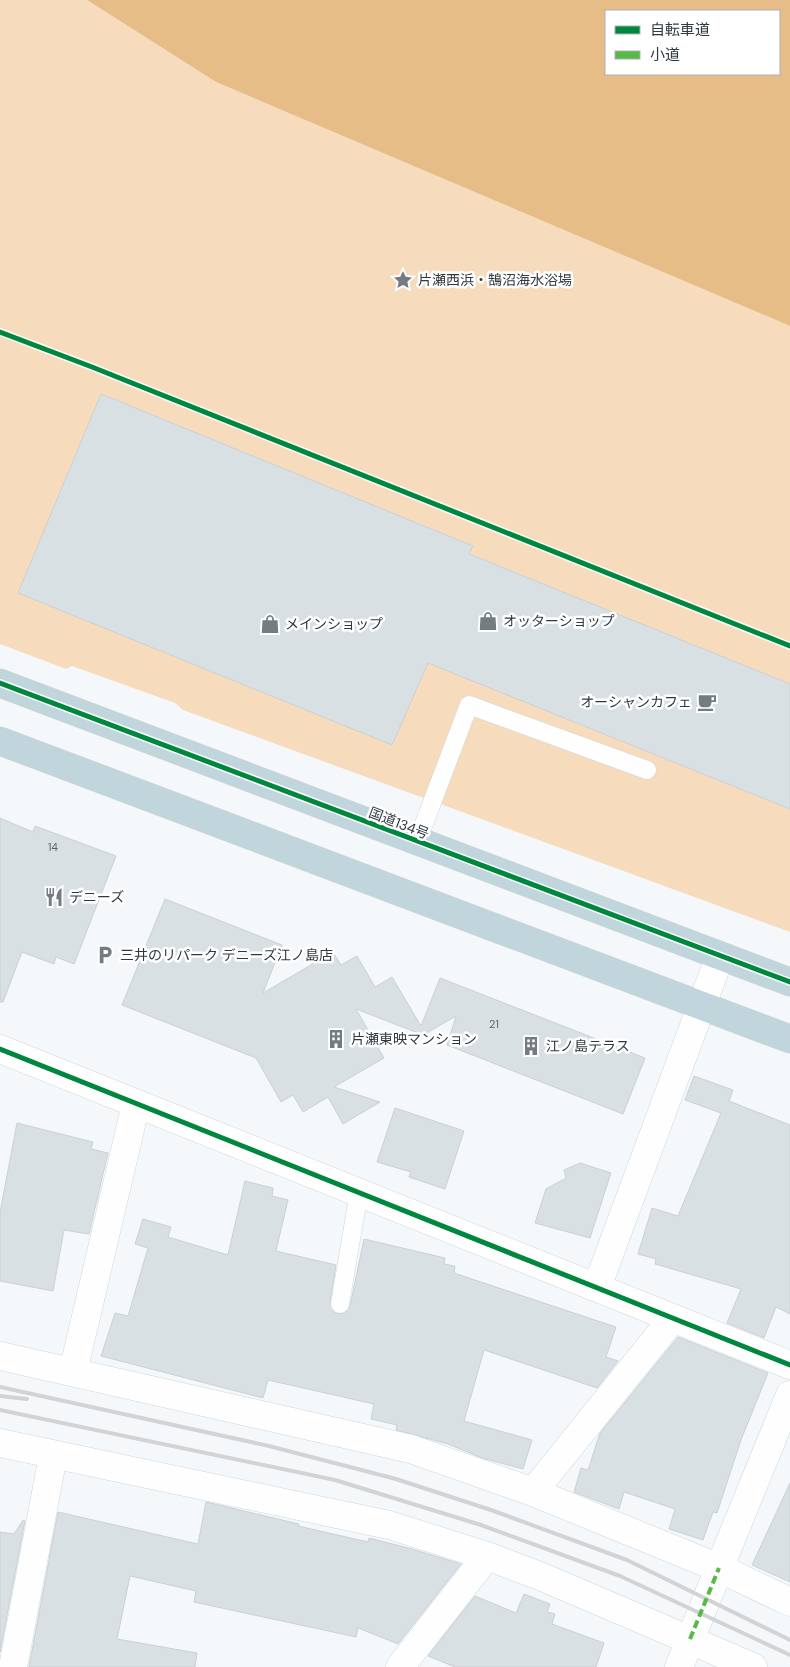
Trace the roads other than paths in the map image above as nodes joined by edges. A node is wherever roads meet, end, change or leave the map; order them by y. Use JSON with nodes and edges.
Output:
{"nodes":[{"id":1,"x":0,"y":683,"type":"edge"},
{"id":2,"x":0,"y":741,"type":"edge"},
{"id":3,"x":647,"y":770,"type":"dead end"},
{"id":4,"x":418,"y":842,"type":"junction"},
{"id":5,"x":720,"y":956,"type":"junction"},
{"id":6,"x":790,"y":982,"type":"edge"},
{"id":7,"x":701,"y":1007,"type":"junction"},
{"id":8,"x":790,"y":1039,"type":"edge"},
{"id":9,"x":0,"y":1049,"type":"edge"},
{"id":10,"x":136,"y":1104,"type":"junction"},
{"id":11,"x":359,"y":1192,"type":"junction"},
{"id":12,"x":597,"y":1287,"type":"junction"},
{"id":13,"x":340,"y":1304,"type":"dead end"},
{"id":14,"x":672,"y":1318,"type":"junction"},
{"id":15,"x":0,"y":1356,"type":"edge"},
{"id":16,"x":790,"y":1365,"type":"edge"},
{"id":17,"x":73,"y":1372,"type":"junction"},
{"id":18,"x":790,"y":1395,"type":"edge"},
{"id":19,"x":0,"y":1443,"type":"edge"},
{"id":20,"x":53,"y":1456,"type":"junction"},
{"id":21,"x":533,"y":1492,"type":"junction"},
{"id":22,"x":487,"y":1556,"type":"junction"},
{"id":23,"x":719,"y":1568,"type":"junction"},
{"id":24,"x":790,"y":1602,"type":"edge"},
{"id":25,"x":690,"y":1639,"type":"junction"},
{"id":26,"x":13,"y":1667,"type":"edge"},
{"id":27,"x":400,"y":1667,"type":"edge"},
{"id":28,"x":679,"y":1667,"type":"edge"},
{"id":29,"x":754,"y":1667,"type":"edge"}],
"edges":[{"from":1,"to":4,"type":"highway","name":"国道134号"},
{"from":2,"to":7,"type":"highway"},
{"from":3,"to":4,"type":"lane"},
{"from":4,"to":5,"type":"highway","name":"国道134号"},
{"from":5,"to":6,"type":"highway","name":"国道134号"},
{"from":5,"to":7,"type":"street"},
{"from":7,"to":8,"type":"highway"},
{"from":7,"to":12,"type":"street"},
{"from":9,"to":10,"type":"street"},
{"from":10,"to":11,"type":"street"},
{"from":10,"to":17,"type":"street"},
{"from":11,"to":12,"type":"street"},
{"from":11,"to":13,"type":"lane"},
{"from":12,"to":14,"type":"street"},
{"from":14,"to":16,"type":"street"},
{"from":14,"to":21,"type":"street"},
{"from":15,"to":17,"type":"street"},
{"from":17,"to":21,"type":"street"},
{"from":18,"to":23,"type":"street"},
{"from":19,"to":20,"type":"street"},
{"from":20,"to":22,"type":"street"},
{"from":20,"to":26,"type":"street"},
{"from":21,"to":23,"type":"street"},
{"from":22,"to":25,"type":"street"},
{"from":22,"to":27,"type":"street"},
{"from":23,"to":24,"type":"street"},
{"from":23,"to":25,"type":"street"},
{"from":25,"to":28,"type":"street"},
{"from":25,"to":29,"type":"street"}]}
